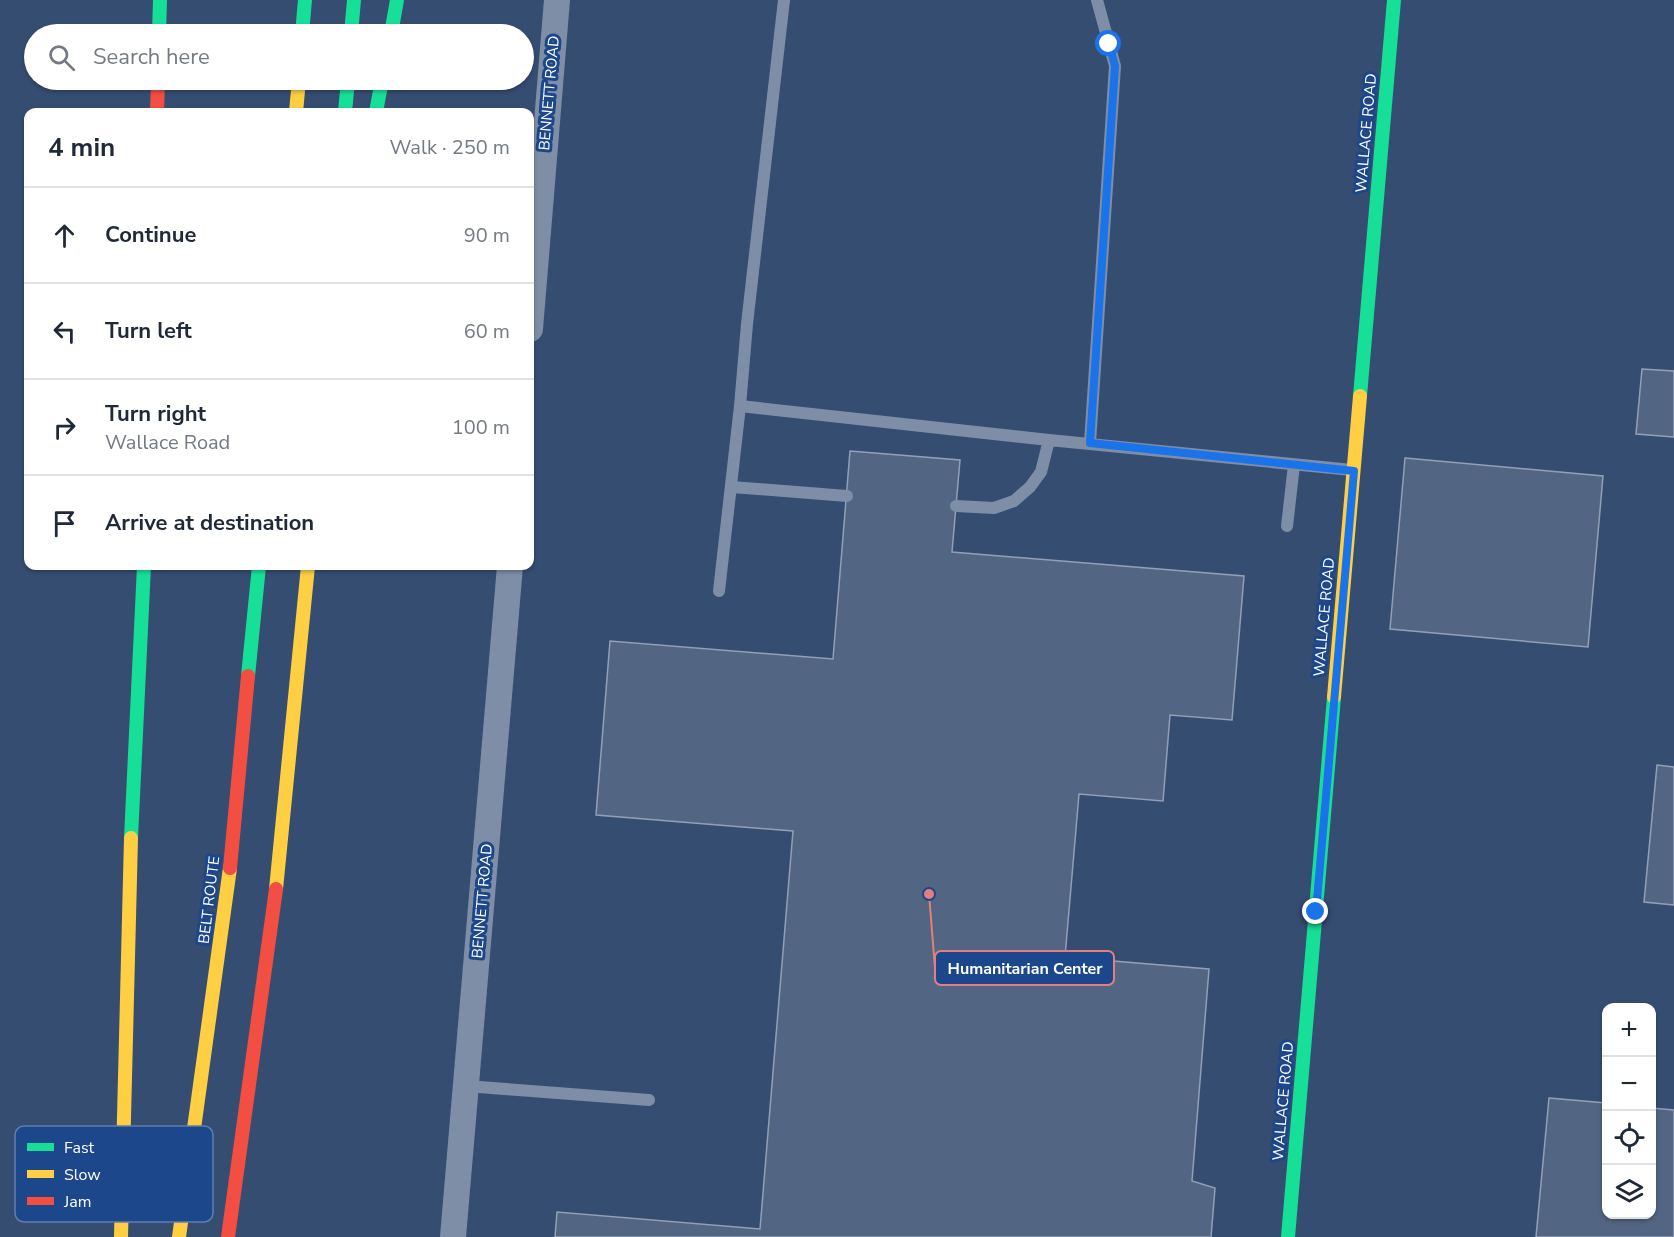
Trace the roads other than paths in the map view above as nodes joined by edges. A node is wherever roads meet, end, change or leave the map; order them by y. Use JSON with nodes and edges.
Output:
{"nodes":[{"id":1,"x":160,"y":0,"type":"edge"},
{"id":2,"x":305,"y":0,"type":"edge"},
{"id":3,"x":354,"y":0,"type":"edge"},
{"id":4,"x":397,"y":0,"type":"edge"},
{"id":5,"x":557,"y":0,"type":"edge"},
{"id":6,"x":784,"y":0,"type":"edge"},
{"id":7,"x":1097,"y":0,"type":"edge"},
{"id":8,"x":1394,"y":0,"type":"edge"},
{"id":9,"x":159,"y":24,"type":"edge"},
{"id":10,"x":303,"y":24,"type":"edge"},
{"id":11,"x":352,"y":24,"type":"edge"},
{"id":12,"x":393,"y":24,"type":"edge"},
{"id":13,"x":158,"y":90,"type":"edge"},
{"id":14,"x":298,"y":90,"type":"edge"},
{"id":15,"x":347,"y":90,"type":"edge"},
{"id":16,"x":380,"y":90,"type":"edge"},
{"id":17,"x":157,"y":108,"type":"edge"},
{"id":18,"x":296,"y":108,"type":"edge"},
{"id":19,"x":345,"y":108,"type":"edge"},
{"id":20,"x":377,"y":108,"type":"edge"},
{"id":21,"x":534,"y":280,"type":"edge"},
{"id":22,"x":740,"y":406,"type":"junction"},
{"id":23,"x":1049,"y":440,"type":"junction"},
{"id":24,"x":1090,"y":443,"type":"junction"},
{"id":25,"x":1294,"y":465,"type":"junction"},
{"id":26,"x":1354,"y":471,"type":"junction"},
{"id":27,"x":732,"y":487,"type":"junction"},
{"id":28,"x":847,"y":496,"type":"dead end"},
{"id":29,"x":956,"y":506,"type":"dead end"},
{"id":30,"x":1287,"y":526,"type":"dead end"},
{"id":31,"x":144,"y":570,"type":"edge"},
{"id":32,"x":259,"y":570,"type":"edge"},
{"id":33,"x":308,"y":570,"type":"edge"},
{"id":34,"x":510,"y":570,"type":"edge"},
{"id":35,"x":719,"y":591,"type":"dead end"},
{"id":36,"x":466,"y":1086,"type":"junction"},
{"id":37,"x":649,"y":1100,"type":"dead end"},
{"id":38,"x":124,"y":1126,"type":"edge"},
{"id":39,"x":194,"y":1126,"type":"edge"},
{"id":40,"x":121,"y":1222,"type":"edge"},
{"id":41,"x":181,"y":1222,"type":"edge"},
{"id":42,"x":121,"y":1237,"type":"edge"},
{"id":43,"x":179,"y":1237,"type":"edge"},
{"id":44,"x":228,"y":1237,"type":"edge"},
{"id":45,"x":453,"y":1237,"type":"edge"},
{"id":46,"x":1288,"y":1237,"type":"edge"}],
"edges":[{"from":1,"to":9,"type":"main road"},
{"from":2,"to":10,"type":"main road"},
{"from":3,"to":11,"type":"main road"},
{"from":4,"to":12,"type":"main road"},
{"from":5,"to":21,"type":"street","name":"BENNETT ROAD"},
{"from":6,"to":22,"type":"lane"},
{"from":7,"to":24,"type":"lane"},
{"from":8,"to":26,"type":"main road","name":"WALLACE ROAD"},
{"from":13,"to":17,"type":"main road"},
{"from":14,"to":18,"type":"main road"},
{"from":15,"to":19,"type":"main road"},
{"from":16,"to":20,"type":"main road"},
{"from":22,"to":23,"type":"lane"},
{"from":22,"to":27,"type":"lane"},
{"from":23,"to":24,"type":"lane"},
{"from":23,"to":29,"type":"lane"},
{"from":24,"to":25,"type":"lane"},
{"from":25,"to":26,"type":"lane"},
{"from":25,"to":30,"type":"lane"},
{"from":26,"to":46,"type":"main road","name":"WALLACE ROAD"},
{"from":27,"to":28,"type":"lane"},
{"from":27,"to":35,"type":"lane"},
{"from":31,"to":38,"type":"main road"},
{"from":32,"to":39,"type":"main road","name":"BELT ROUTE"},
{"from":33,"to":44,"type":"main road"},
{"from":34,"to":36,"type":"street","name":"BENNETT ROAD"},
{"from":36,"to":37,"type":"lane"},
{"from":36,"to":45,"type":"street","name":"BENNETT ROAD"},
{"from":40,"to":42,"type":"main road"},
{"from":41,"to":43,"type":"main road","name":"BELT ROUTE"}]}
